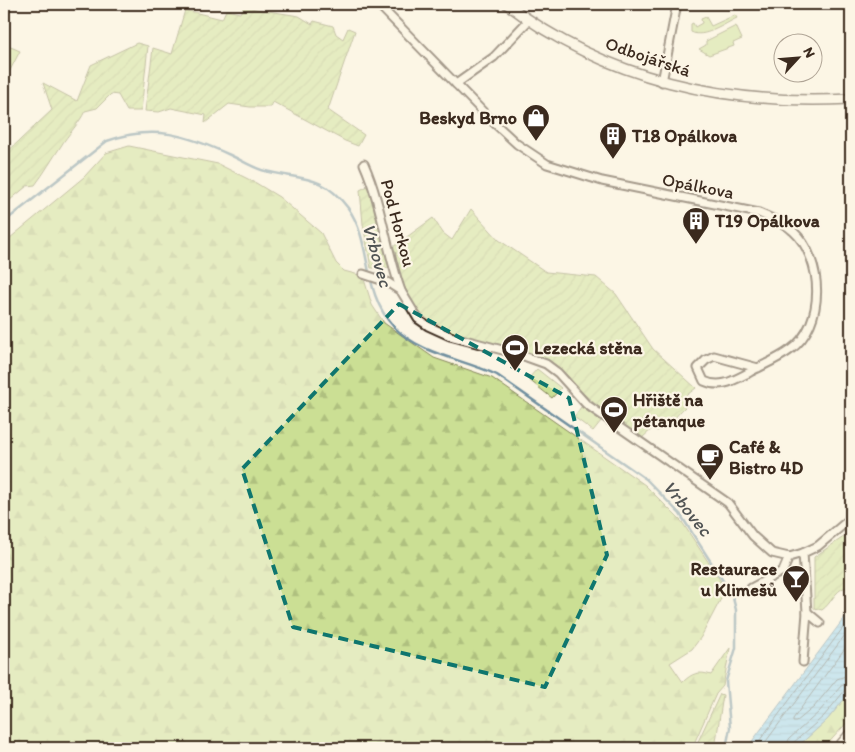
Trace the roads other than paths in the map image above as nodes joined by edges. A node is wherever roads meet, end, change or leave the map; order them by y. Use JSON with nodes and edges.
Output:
{"nodes":[{"id":1,"x":378,"y":4,"type":"edge"},
{"id":2,"x":507,"y":4,"type":"edge"},
{"id":3,"x":677,"y":4,"type":"edge"},
{"id":4,"x":528,"y":20,"type":"junction"},
{"id":5,"x":662,"y":82,"type":"junction"},
{"id":6,"x":456,"y":84,"type":"junction"},
{"id":7,"x":851,"y":99,"type":"edge"},
{"id":8,"x":364,"y":164,"type":"dead end"},
{"id":9,"x":363,"y":274,"type":"dead end"},
{"id":10,"x":401,"y":291,"type":"junction"},
{"id":11,"x":758,"y":368,"type":"junction"},
{"id":12,"x":851,"y":518,"type":"edge"},
{"id":13,"x":802,"y":553,"type":"junction"},
{"id":14,"x":789,"y":557,"type":"junction"},
{"id":15,"x":751,"y":588,"type":"dead end"},
{"id":16,"x":807,"y":612,"type":"junction"},
{"id":17,"x":820,"y":623,"type":"dead end"},
{"id":18,"x":804,"y":662,"type":"dead end"},
{"id":19,"x":851,"y":733,"type":"edge"},
{"id":20,"x":838,"y":748,"type":"edge"}],
"edges":[{"from":1,"to":6,"type":"street","name":"Opálkova"},
{"from":2,"to":4,"type":"street","name":"Odbojářská"},
{"from":3,"to":5,"type":"street"},
{"from":4,"to":5,"type":"street","name":"Odbojářská"},
{"from":4,"to":6,"type":"street"},
{"from":5,"to":7,"type":"street","name":"Odbojářská"},
{"from":6,"to":11,"type":"street","name":"Opálkova"},
{"from":8,"to":10,"type":"street","name":"Pod Horkou"},
{"from":9,"to":10,"type":"street","name":"Pod Horkou"},
{"from":10,"to":14,"type":"street","name":"Pod Horkou"},
{"from":11,"to":11,"type":"street","name":"Opálkova"},
{"from":12,"to":13,"type":"street"},
{"from":13,"to":14,"type":"street"},
{"from":13,"to":16,"type":"street"},
{"from":14,"to":15,"type":"street"},
{"from":16,"to":17,"type":"street"},
{"from":16,"to":18,"type":"street"},
{"from":19,"to":20,"type":"street"}]}
